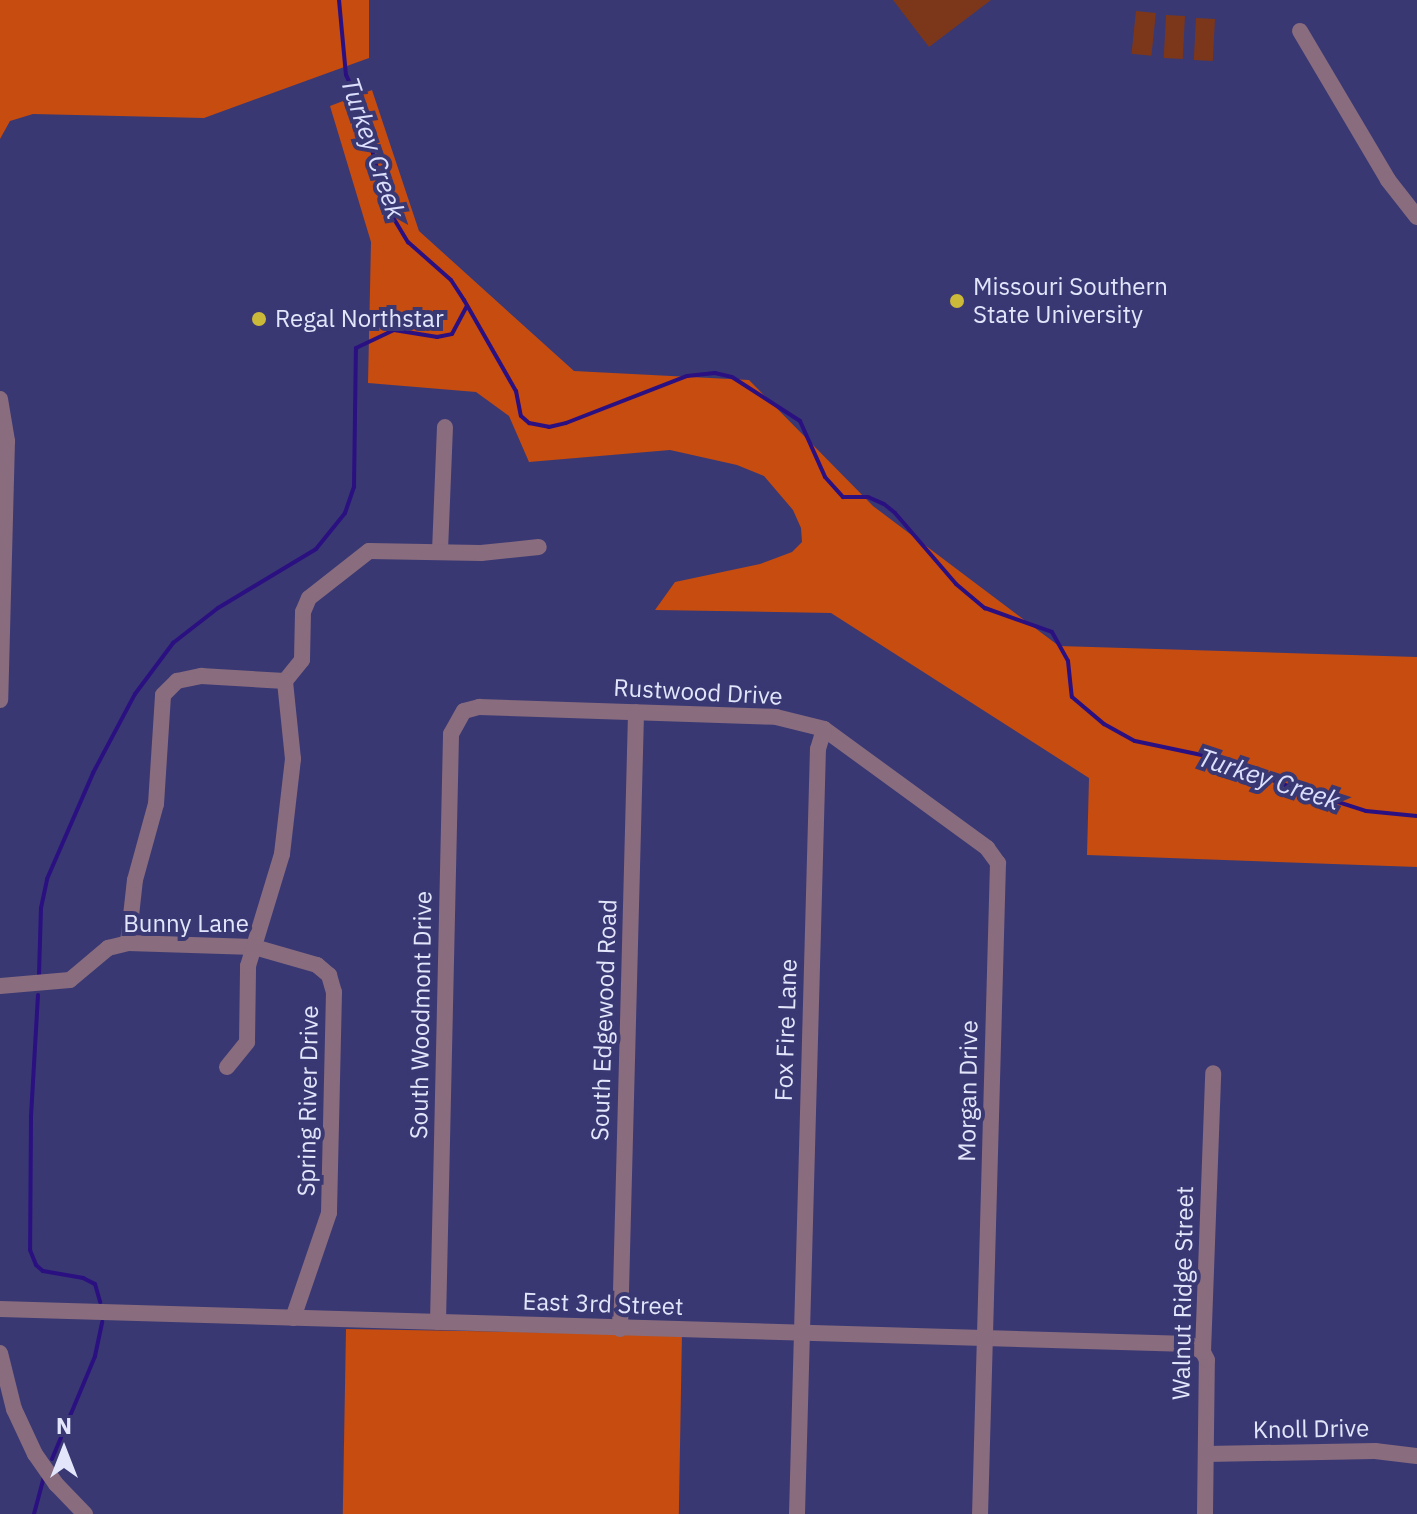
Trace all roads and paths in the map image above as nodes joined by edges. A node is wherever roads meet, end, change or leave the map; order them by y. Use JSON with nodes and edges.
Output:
{"nodes":[{"id":1,"x":1300,"y":31,"type":"dead end"},
{"id":2,"x":1417,"y":217,"type":"edge"},
{"id":3,"x":0,"y":399,"type":"edge"},
{"id":4,"x":445,"y":427,"type":"dead end"},
{"id":5,"x":539,"y":547,"type":"dead end"},
{"id":6,"x":440,"y":551,"type":"junction"},
{"id":7,"x":285,"y":681,"type":"junction"},
{"id":8,"x":0,"y":700,"type":"edge"},
{"id":9,"x":464,"y":711,"type":"joint"},
{"id":10,"x":636,"y":712,"type":"junction"},
{"id":11,"x":824,"y":729,"type":"junction"},
{"id":12,"x":987,"y":848,"type":"joint"},
{"id":13,"x":128,"y":943,"type":"junction"},
{"id":14,"x":254,"y":947,"type":"junction"},
{"id":15,"x":329,"y":975,"type":"joint"},
{"id":16,"x":0,"y":986,"type":"edge"},
{"id":17,"x":227,"y":1067,"type":"dead end"},
{"id":18,"x":1213,"y":1073,"type":"dead end"},
{"id":19,"x":0,"y":1309,"type":"edge"},
{"id":20,"x":293,"y":1318,"type":"junction"},
{"id":21,"x":438,"y":1322,"type":"junction"},
{"id":22,"x":620,"y":1329,"type":"junction"},
{"id":23,"x":802,"y":1334,"type":"junction"},
{"id":24,"x":986,"y":1338,"type":"junction"},
{"id":25,"x":1203,"y":1352,"type":"junction"},
{"id":26,"x":0,"y":1353,"type":"edge"},
{"id":27,"x":1206,"y":1454,"type":"junction"},
{"id":28,"x":1417,"y":1456,"type":"edge"},
{"id":29,"x":85,"y":1514,"type":"edge"},
{"id":30,"x":797,"y":1514,"type":"edge"},
{"id":31,"x":980,"y":1514,"type":"edge"},
{"id":32,"x":1205,"y":1514,"type":"edge"}],
"edges":[{"from":1,"to":2,"type":"street"},
{"from":3,"to":8,"type":"street"},
{"from":4,"to":6,"type":"street"},
{"from":5,"to":6,"type":"street"},
{"from":6,"to":7,"type":"street"},
{"from":7,"to":13,"type":"street"},
{"from":7,"to":14,"type":"street"},
{"from":9,"to":10,"type":"street","name":"Rustwood Drive"},
{"from":9,"to":21,"type":"street","name":"South Woodmont Drive"},
{"from":10,"to":11,"type":"street","name":"Rustwood Drive"},
{"from":10,"to":22,"type":"street","name":"South Edgewood Road"},
{"from":11,"to":12,"type":"street","name":"Rustwood Drive"},
{"from":11,"to":23,"type":"street","name":"Fox Fire Lane"},
{"from":12,"to":24,"type":"street","name":"Morgan Drive"},
{"from":13,"to":14,"type":"street","name":"Bunny Lane"},
{"from":13,"to":16,"type":"street","name":"Bunny Lane"},
{"from":14,"to":15,"type":"street","name":"Bunny Lane"},
{"from":14,"to":17,"type":"street"},
{"from":15,"to":20,"type":"street","name":"Spring River Drive"},
{"from":18,"to":25,"type":"street","name":"Walnut Ridge Street"},
{"from":19,"to":20,"type":"street","name":"East 3rd Street"},
{"from":20,"to":21,"type":"street","name":"East 3rd Street"},
{"from":21,"to":22,"type":"street","name":"East 3rd Street"},
{"from":22,"to":23,"type":"street","name":"East 3rd Street"},
{"from":23,"to":24,"type":"street","name":"East 3rd Street"},
{"from":23,"to":30,"type":"street","name":"Fox Fire Lane"},
{"from":24,"to":25,"type":"street","name":"East 3rd Street"},
{"from":24,"to":31,"type":"street","name":"Morgan Drive"},
{"from":25,"to":27,"type":"street","name":"Walnut Ridge Street"},
{"from":26,"to":29,"type":"street"},
{"from":27,"to":28,"type":"street","name":"Knoll Drive"},
{"from":27,"to":32,"type":"street","name":"Walnut Ridge Street"}]}
